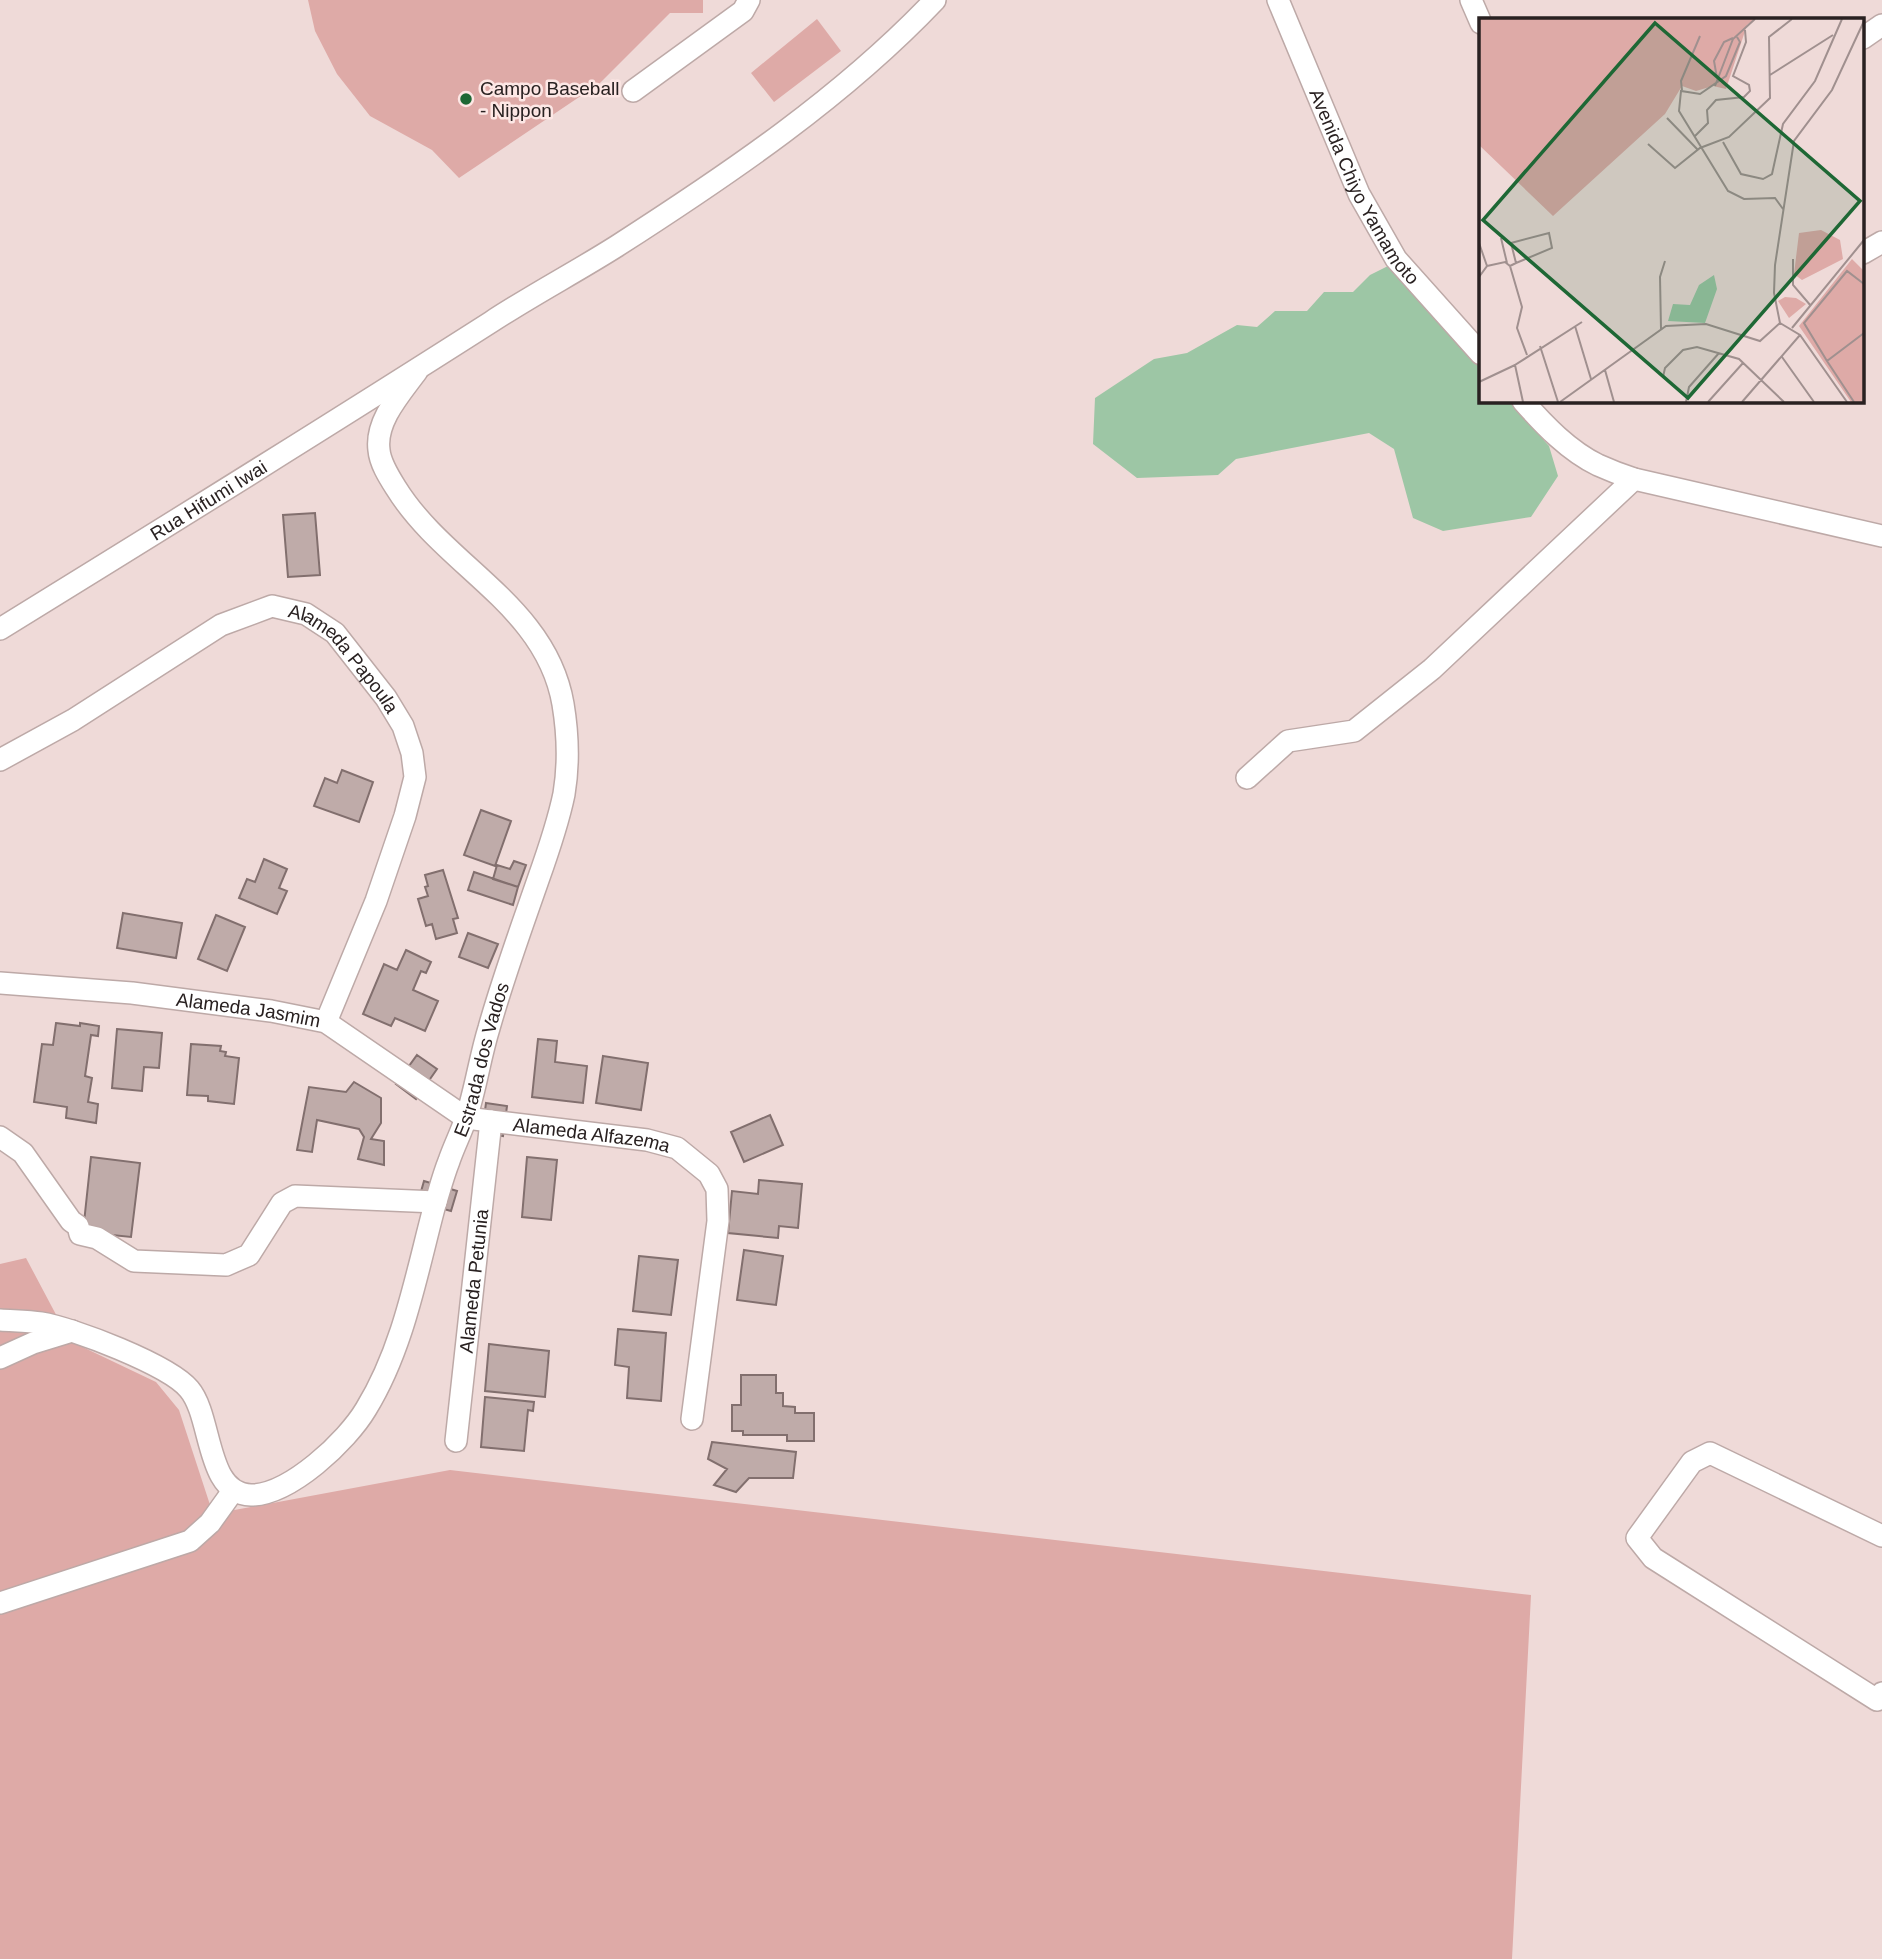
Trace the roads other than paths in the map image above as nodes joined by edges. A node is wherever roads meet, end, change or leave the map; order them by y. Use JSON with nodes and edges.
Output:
{"nodes":[{"id":1,"x":749,"y":0,"type":"edge"},
{"id":2,"x":935,"y":0,"type":"edge"},
{"id":3,"x":1278,"y":0,"type":"edge"},
{"id":4,"x":1471,"y":0,"type":"edge"},
{"id":5,"x":1479,"y":18,"type":"edge"},
{"id":6,"x":1882,"y":25,"type":"edge"},
{"id":7,"x":1864,"y":37,"type":"edge"},
{"id":8,"x":632,"y":92,"type":"dead end"},
{"id":9,"x":1882,"y":242,"type":"edge"},
{"id":10,"x":1864,"y":252,"type":"edge"},
{"id":11,"x":1479,"y":352,"type":"edge"},
{"id":12,"x":417,"y":371,"type":"junction"},
{"id":13,"x":1524,"y":402,"type":"edge"},
{"id":14,"x":1633,"y":479,"type":"junction"},
{"id":15,"x":1882,"y":536,"type":"edge"},
{"id":16,"x":0,"y":629,"type":"edge"},
{"id":17,"x":0,"y":760,"type":"edge"},
{"id":18,"x":1247,"y":778,"type":"dead end"},
{"id":19,"x":0,"y":982,"type":"edge"},
{"id":20,"x":327,"y":1022,"type":"junction"},
{"id":21,"x":467,"y":1118,"type":"junction"},
{"id":22,"x":491,"y":1121,"type":"junction"},
{"id":23,"x":0,"y":1137,"type":"edge"},
{"id":24,"x":436,"y":1202,"type":"junction"},
{"id":25,"x":0,"y":1320,"type":"edge"},
{"id":26,"x":74,"y":1331,"type":"junction"},
{"id":27,"x":2,"y":1362,"type":"edge"},
{"id":28,"x":692,"y":1419,"type":"dead end"},
{"id":29,"x":456,"y":1441,"type":"dead end"},
{"id":30,"x":233,"y":1491,"type":"junction"},
{"id":31,"x":1882,"y":1536,"type":"edge"},
{"id":32,"x":0,"y":1603,"type":"edge"},
{"id":33,"x":1882,"y":1693,"type":"edge"}],
"edges":[{"from":1,"to":8,"type":"street"},
{"from":2,"to":12,"type":"street","name":"Rua Hifumi Iwai"},
{"from":3,"to":11,"type":"street","name":"Avenida Chiyo Yamamoto"},
{"from":4,"to":5,"type":"street"},
{"from":6,"to":7,"type":"street"},
{"from":9,"to":10,"type":"street"},
{"from":12,"to":16,"type":"street","name":"Rua Hifumi Iwai"},
{"from":12,"to":21,"type":"street","name":"Estrada dos Vados"},
{"from":13,"to":14,"type":"street"},
{"from":14,"to":15,"type":"street"},
{"from":14,"to":18,"type":"street"},
{"from":17,"to":20,"type":"street","name":"Alameda Papoula"},
{"from":19,"to":20,"type":"street","name":"Alameda Jasmim"},
{"from":20,"to":21,"type":"street","name":"Alameda Jasmim"},
{"from":21,"to":22,"type":"street","name":"Alameda Alfazema"},
{"from":21,"to":24,"type":"street","name":"Estrada dos Vados"},
{"from":22,"to":28,"type":"street","name":"Alameda Alfazema"},
{"from":22,"to":29,"type":"street","name":"Alameda Petunia"},
{"from":23,"to":24,"type":"street"},
{"from":24,"to":30,"type":"street","name":"Estrada dos Vados"},
{"from":25,"to":26,"type":"street"},
{"from":26,"to":27,"type":"street"},
{"from":26,"to":30,"type":"street"},
{"from":30,"to":32,"type":"street"},
{"from":31,"to":33,"type":"street"}]}
